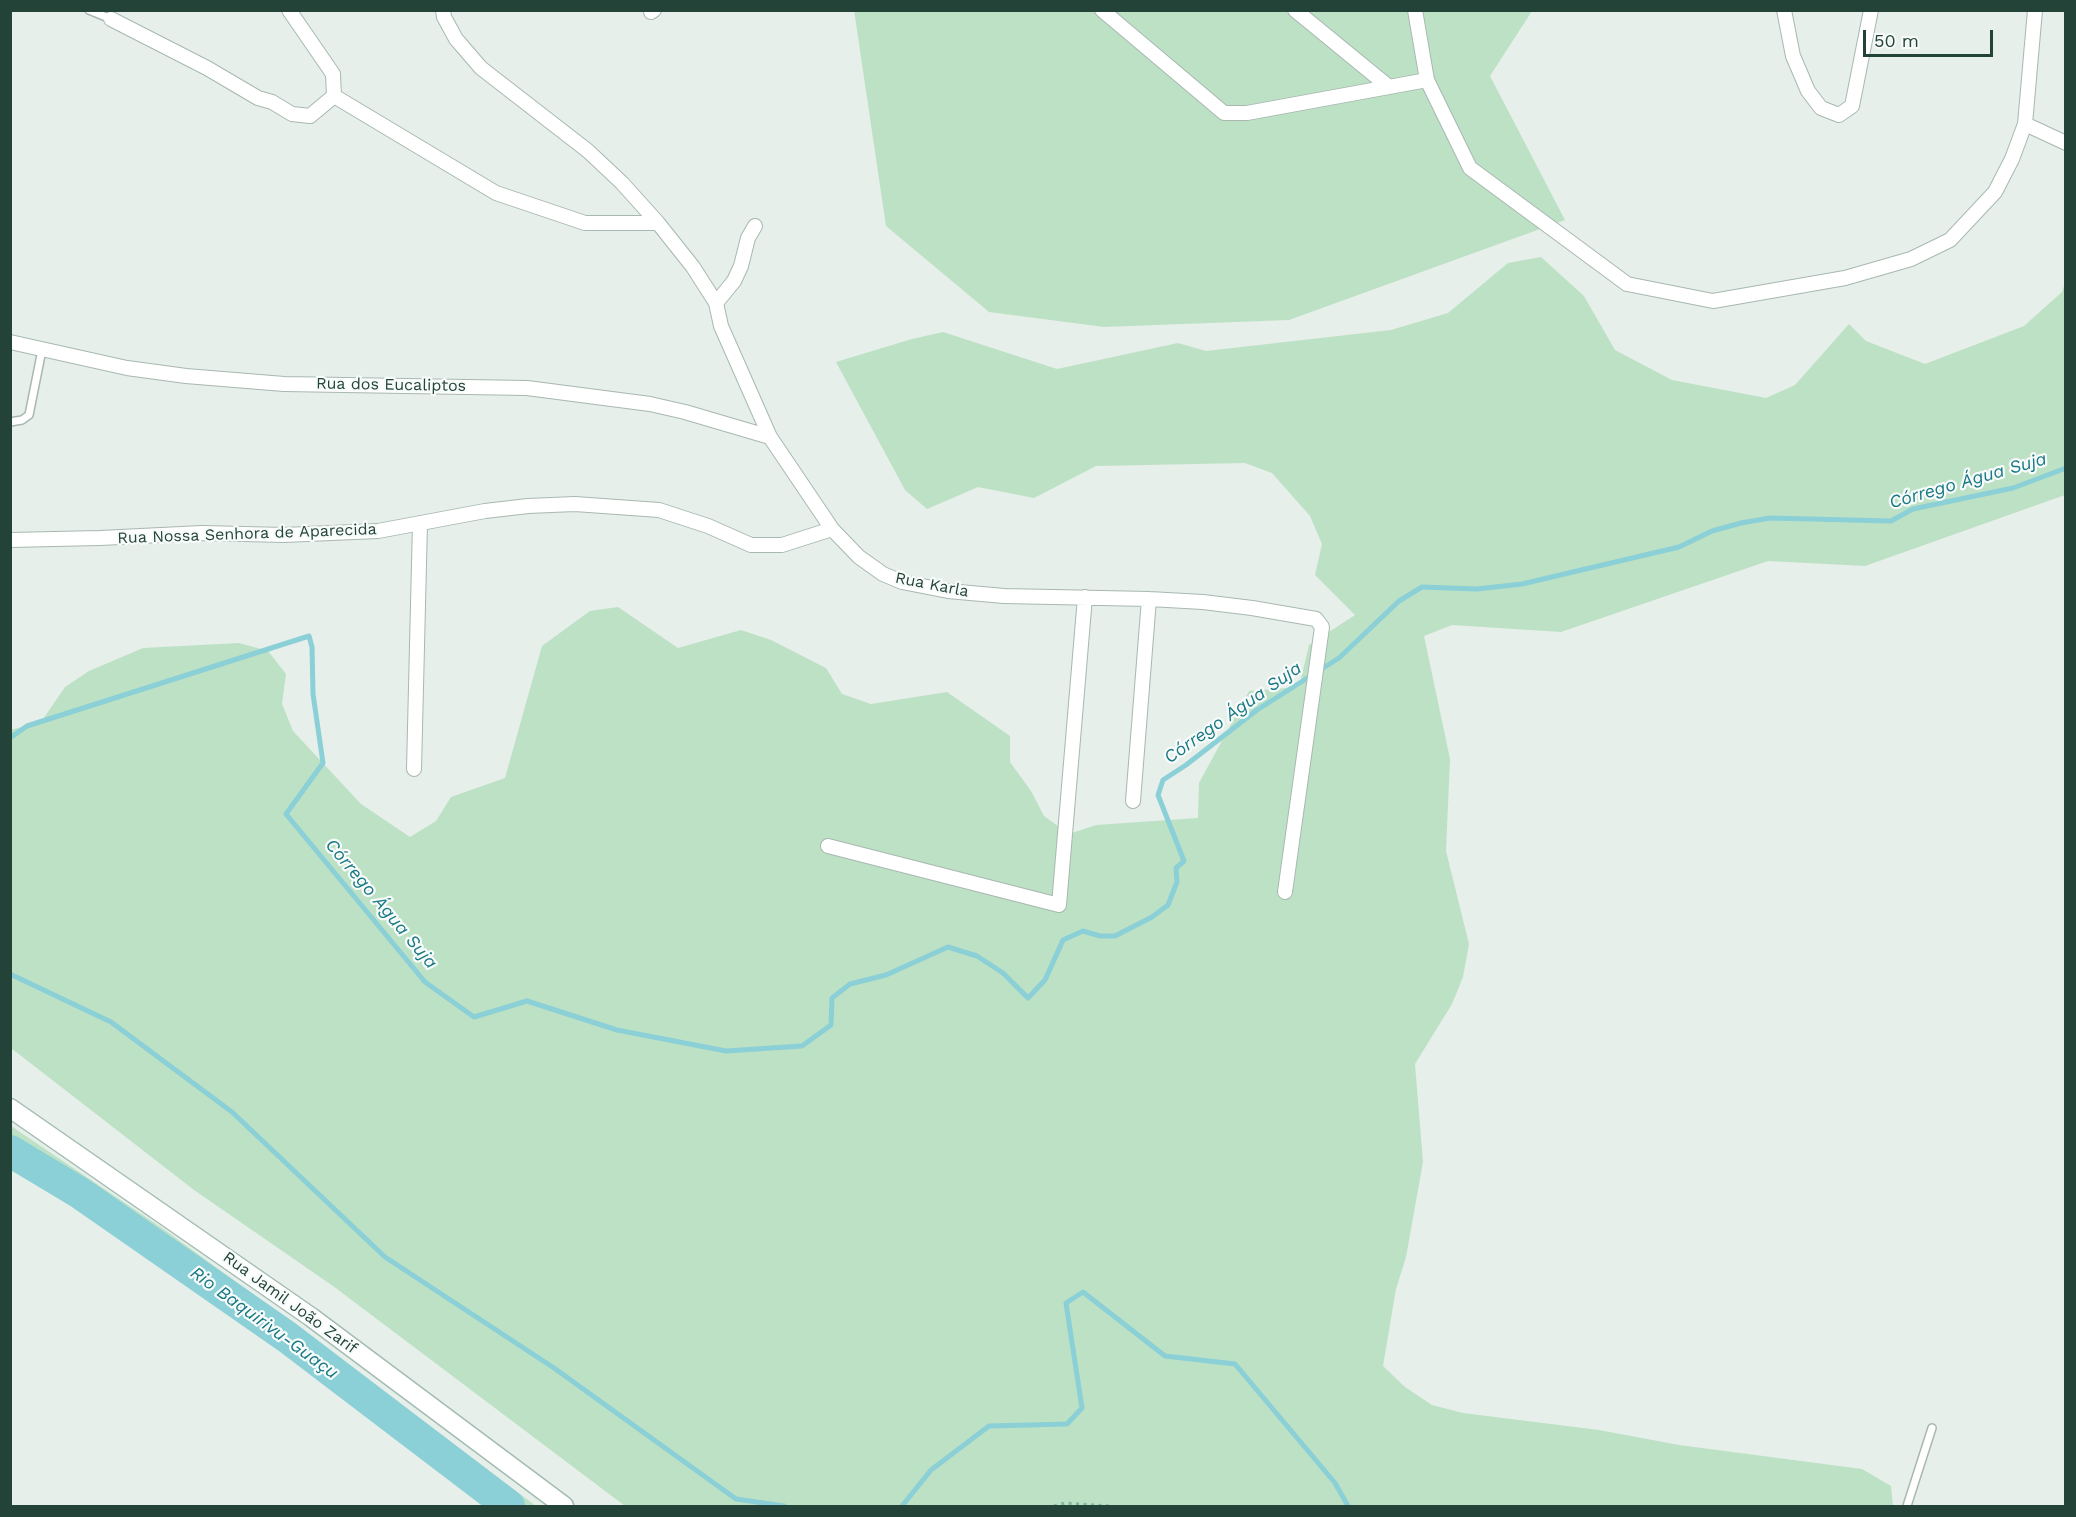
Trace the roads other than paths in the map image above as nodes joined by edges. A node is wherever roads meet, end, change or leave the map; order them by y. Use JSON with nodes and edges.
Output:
{"nodes":[{"id":1,"x":89,"y":10,"type":"edge"},
{"id":2,"x":289,"y":10,"type":"edge"},
{"id":3,"x":444,"y":10,"type":"edge"},
{"id":4,"x":1102,"y":10,"type":"edge"},
{"id":5,"x":1295,"y":10,"type":"edge"},
{"id":6,"x":1415,"y":10,"type":"edge"},
{"id":7,"x":1784,"y":10,"type":"edge"},
{"id":8,"x":1871,"y":10,"type":"edge"},
{"id":9,"x":2035,"y":10,"type":"edge"},
{"id":10,"x":111,"y":19,"type":"joint"},
{"id":11,"x":1427,"y":80,"type":"junction"},
{"id":12,"x":1389,"y":87,"type":"junction"},
{"id":13,"x":334,"y":96,"type":"junction"},
{"id":14,"x":2025,"y":124,"type":"junction"},
{"id":15,"x":2066,"y":143,"type":"edge"},
{"id":16,"x":658,"y":223,"type":"junction"},
{"id":17,"x":755,"y":226,"type":"dead end"},
{"id":18,"x":717,"y":303,"type":"junction"},
{"id":19,"x":10,"y":342,"type":"edge"},
{"id":20,"x":42,"y":350,"type":"junction"},
{"id":21,"x":10,"y":422,"type":"edge"},
{"id":22,"x":770,"y":437,"type":"junction"},
{"id":23,"x":420,"y":523,"type":"junction"},
{"id":24,"x":832,"y":529,"type":"junction"},
{"id":25,"x":10,"y":540,"type":"edge"},
{"id":26,"x":1085,"y":597,"type":"junction"},
{"id":27,"x":1149,"y":598,"type":"junction"},
{"id":28,"x":414,"y":769,"type":"dead end"},
{"id":29,"x":1133,"y":801,"type":"dead end"},
{"id":30,"x":828,"y":846,"type":"dead end"},
{"id":31,"x":1285,"y":892,"type":"dead end"},
{"id":32,"x":10,"y":1108,"type":"edge"},
{"id":33,"x":1932,"y":1428,"type":"dead end"},
{"id":34,"x":564,"y":1506,"type":"edge"},
{"id":35,"x":1907,"y":1506,"type":"edge"}],
"edges":[{"from":1,"to":10,"type":"lane"},
{"from":2,"to":13,"type":"street"},
{"from":3,"to":16,"type":"street"},
{"from":4,"to":12,"type":"street"},
{"from":5,"to":12,"type":"street"},
{"from":6,"to":11,"type":"street"},
{"from":7,"to":8,"type":"street"},
{"from":9,"to":14,"type":"street"},
{"from":10,"to":13,"type":"street"},
{"from":11,"to":12,"type":"street"},
{"from":11,"to":14,"type":"street"},
{"from":13,"to":16,"type":"street"},
{"from":14,"to":15,"type":"street"},
{"from":16,"to":18,"type":"street"},
{"from":17,"to":18,"type":"street"},
{"from":18,"to":22,"type":"street","name":"Rua Karla"},
{"from":19,"to":20,"type":"street","name":"Rua dos Eucaliptos"},
{"from":20,"to":21,"type":"lane"},
{"from":20,"to":22,"type":"street","name":"Rua dos Eucaliptos"},
{"from":22,"to":24,"type":"street","name":"Rua Karla"},
{"from":23,"to":24,"type":"street","name":"Rua Nossa Senhora de Aparecida"},
{"from":23,"to":25,"type":"street","name":"Rua Nossa Senhora de Aparecida"},
{"from":23,"to":28,"type":"street"},
{"from":24,"to":26,"type":"street","name":"Rua Karla"},
{"from":26,"to":27,"type":"street","name":"Rua Karla"},
{"from":26,"to":30,"type":"street"},
{"from":27,"to":29,"type":"street"},
{"from":27,"to":31,"type":"street","name":"Rua Karla"},
{"from":32,"to":34,"type":"main road","name":"Rua Jamil João Zarif"},
{"from":33,"to":35,"type":"lane"}]}
